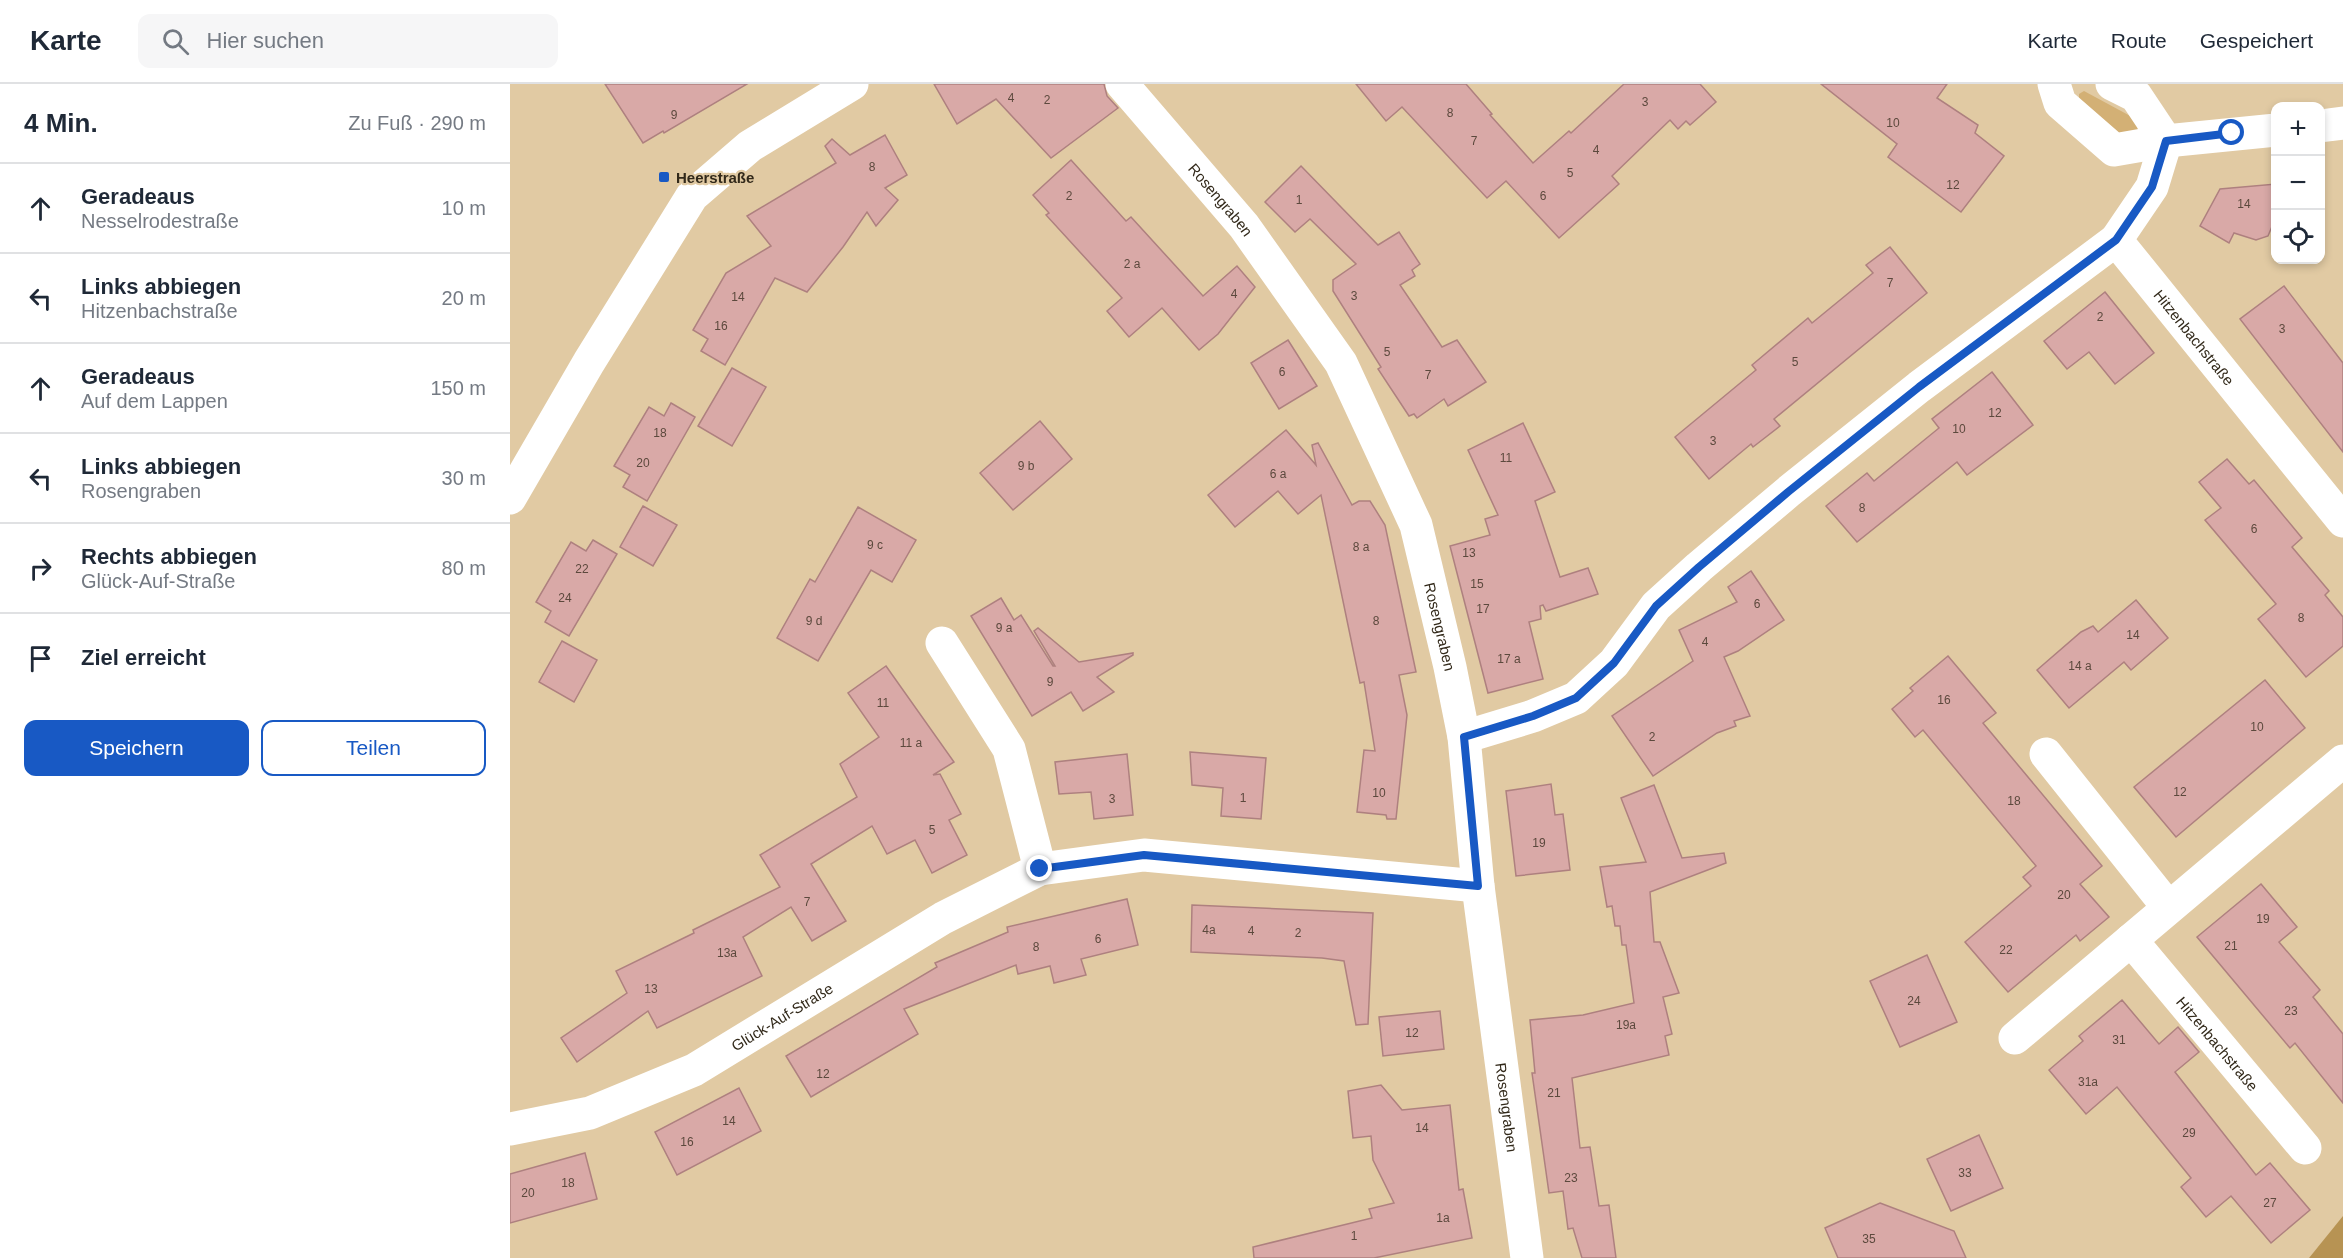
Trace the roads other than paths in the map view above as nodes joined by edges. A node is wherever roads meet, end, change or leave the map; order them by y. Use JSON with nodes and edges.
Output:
{"nodes":[{"id":1,"x":852,"y":84,"type":"edge"},
{"id":2,"x":1122,"y":84,"type":"edge"},
{"id":3,"x":2054,"y":84,"type":"edge"},
{"id":4,"x":2112,"y":84,"type":"edge"},
{"id":5,"x":2343,"y":123,"type":"edge"},
{"id":6,"x":2325,"y":125,"type":"edge"},
{"id":7,"x":2271,"y":130,"type":"edge"},
{"id":8,"x":2166,"y":141,"type":"junction"},
{"id":9,"x":2116,"y":240,"type":"junction"},
{"id":10,"x":510,"y":498,"type":"edge"},
{"id":11,"x":2343,"y":521,"type":"edge"},
{"id":12,"x":942,"y":643,"type":"dead end"},
{"id":13,"x":1464,"y":737,"type":"junction"},
{"id":14,"x":2046,"y":754,"type":"dead end"},
{"id":15,"x":2343,"y":761,"type":"edge"},
{"id":16,"x":1040,"y":869,"type":"junction"},
{"id":17,"x":1478,"y":886,"type":"junction"},
{"id":18,"x":2168,"y":907,"type":"junction"},
{"id":19,"x":2131,"y":940,"type":"junction"},
{"id":20,"x":2015,"y":1038,"type":"dead end"},
{"id":21,"x":510,"y":1129,"type":"edge"},
{"id":22,"x":2305,"y":1148,"type":"dead end"},
{"id":23,"x":1527,"y":1258,"type":"edge"}],
"edges":[{"from":1,"to":10,"type":"street"},
{"from":2,"to":13,"type":"street","name":"Rosengraben"},
{"from":3,"to":8,"type":"street"},
{"from":4,"to":8,"type":"street"},
{"from":5,"to":6,"type":"street"},
{"from":7,"to":8,"type":"street"},
{"from":8,"to":9,"type":"street"},
{"from":9,"to":11,"type":"street","name":"Hitzenbachstraße"},
{"from":9,"to":13,"type":"street"},
{"from":12,"to":16,"type":"street"},
{"from":13,"to":17,"type":"street","name":"Rosengraben"},
{"from":14,"to":18,"type":"street"},
{"from":15,"to":18,"type":"street"},
{"from":16,"to":17,"type":"street","name":"Glück-Auf-Straße"},
{"from":16,"to":21,"type":"street","name":"Glück-Auf-Straße"},
{"from":17,"to":23,"type":"street","name":"Rosengraben"},
{"from":18,"to":19,"type":"street"},
{"from":19,"to":20,"type":"street"},
{"from":19,"to":22,"type":"street","name":"Hitzenbachstraße"}]}
